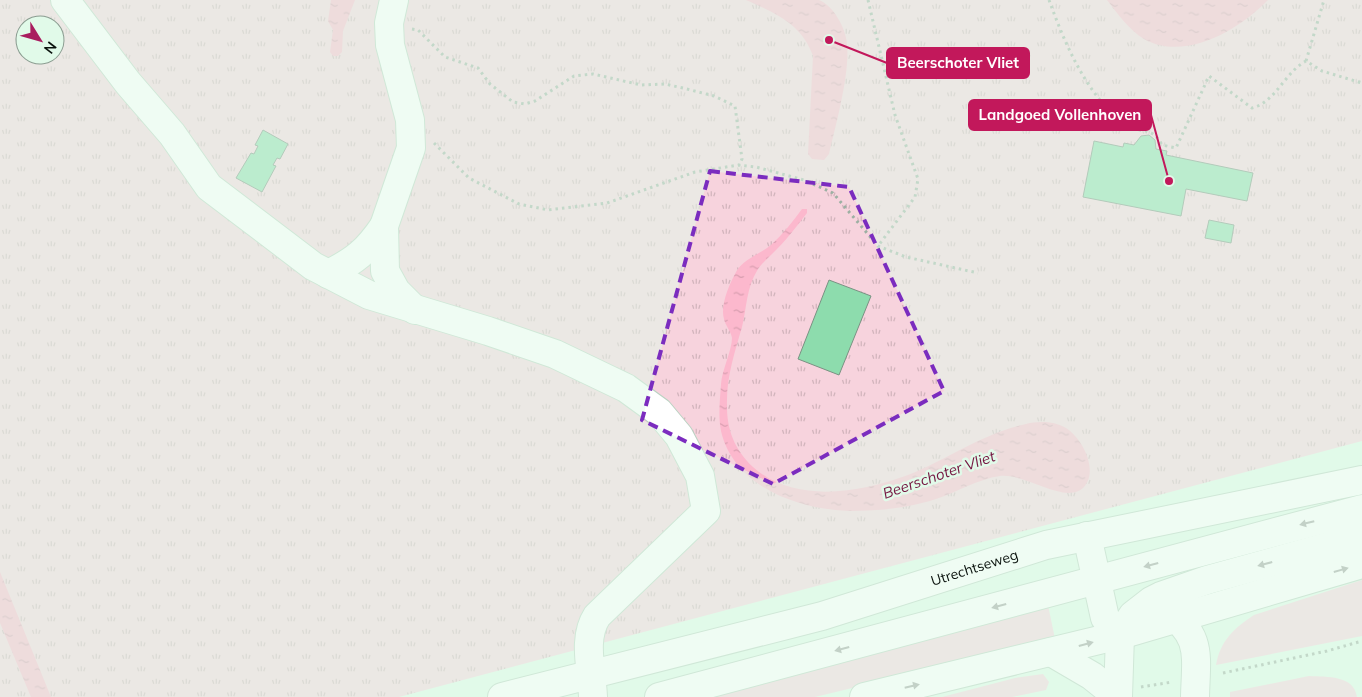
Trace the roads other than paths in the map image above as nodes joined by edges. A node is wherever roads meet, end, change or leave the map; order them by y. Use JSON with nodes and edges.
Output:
{"nodes":[{"id":1,"x":65,"y":0,"type":"edge"},
{"id":2,"x":392,"y":12,"type":"edge"},
{"id":3,"x":384,"y":226,"type":"junction"},
{"id":4,"x":328,"y":274,"type":"junction"},
{"id":5,"x":416,"y":310,"type":"junction"},
{"id":6,"x":1362,"y":480,"type":"edge"},
{"id":7,"x":1362,"y":509,"type":"edge"},
{"id":8,"x":1087,"y":536,"type":"junction"},
{"id":9,"x":1362,"y":537,"type":"edge"},
{"id":10,"x":1362,"y":564,"type":"edge"},
{"id":11,"x":1105,"y":578,"type":"junction"},
{"id":12,"x":1244,"y":598,"type":"junction"},
{"id":13,"x":1152,"y":602,"type":"junction"},
{"id":14,"x":1176,"y":618,"type":"junction"},
{"id":15,"x":1120,"y":635,"type":"junction"},
{"id":16,"x":1196,"y":647,"type":"junction"},
{"id":17,"x":1051,"y":652,"type":"junction"},
{"id":18,"x":593,"y":686,"type":"edge"},
{"id":19,"x":1123,"y":694,"type":"edge"},
{"id":20,"x":502,"y":697,"type":"edge"},
{"id":21,"x":659,"y":697,"type":"edge"},
{"id":22,"x":864,"y":697,"type":"edge"},
{"id":23,"x":1196,"y":697,"type":"edge"}],
"edges":[{"from":1,"to":4,"type":"main road"},
{"from":2,"to":3,"type":"main road"},
{"from":3,"to":4,"type":"main road"},
{"from":3,"to":5,"type":"main road"},
{"from":4,"to":5,"type":"main road"},
{"from":5,"to":18,"type":"main road"},
{"from":6,"to":8,"type":"main road","name":"Utrechtseweg"},
{"from":7,"to":11,"type":"main road","one_way":true},
{"from":8,"to":11,"type":"main road"},
{"from":8,"to":18,"type":"main road","name":"Utrechtseweg"},
{"from":9,"to":13,"type":"main road","one_way":true},
{"from":12,"to":10,"type":"main road","one_way":true},
{"from":11,"to":13,"type":"main road"},
{"from":11,"to":15,"type":"main road"},
{"from":11,"to":21,"type":"main road","one_way":true},
{"from":12,"to":14,"type":"main road"},
{"from":12,"to":16,"type":"main road"},
{"from":13,"to":14,"type":"main road"},
{"from":13,"to":15,"type":"main road"},
{"from":14,"to":15,"type":"main road"},
{"from":14,"to":16,"type":"main road"},
{"from":17,"to":15,"type":"main road","one_way":true},
{"from":15,"to":19,"type":"main road"},
{"from":16,"to":23,"type":"main road"},
{"from":17,"to":19,"type":"main road"},
{"from":22,"to":17,"type":"main road","one_way":true},
{"from":18,"to":20,"type":"main road","name":"Utrechtseweg"}]}
